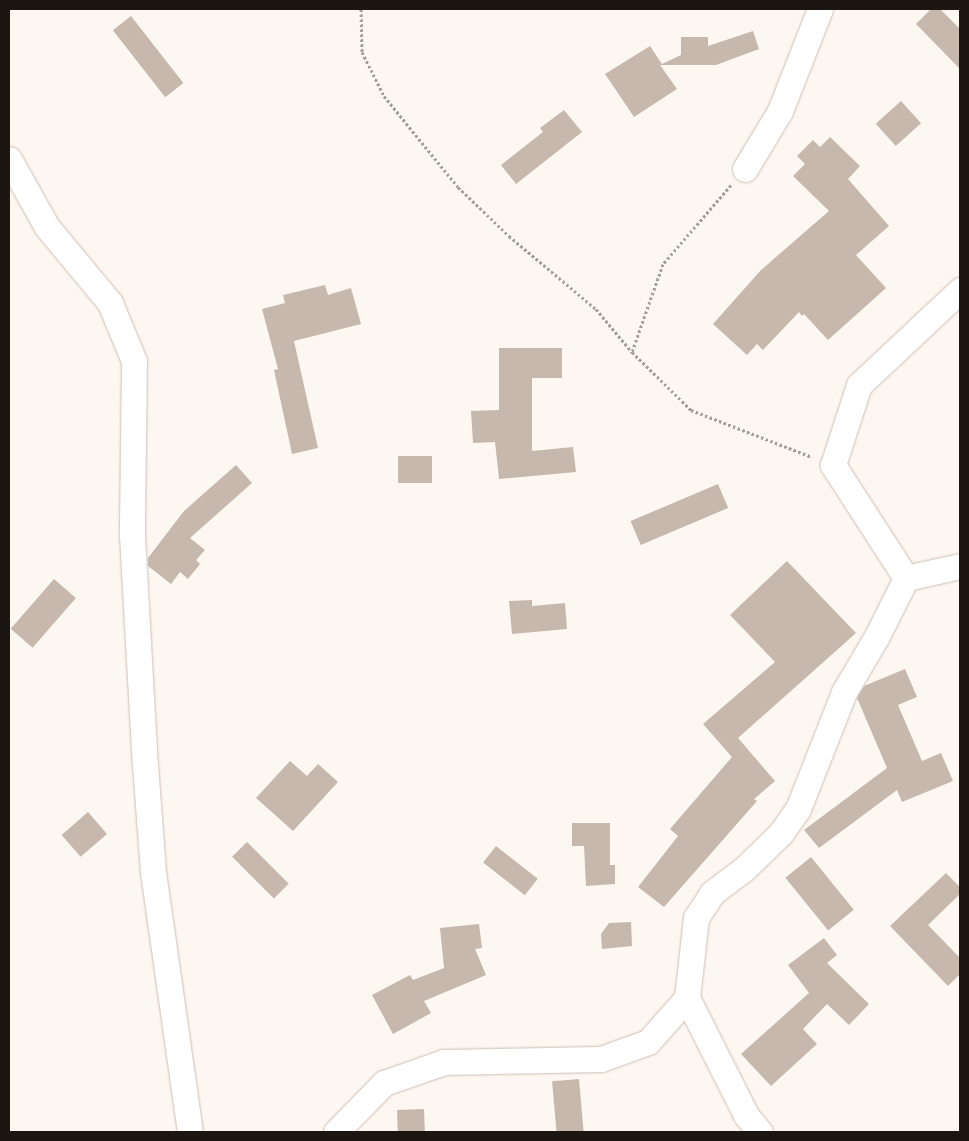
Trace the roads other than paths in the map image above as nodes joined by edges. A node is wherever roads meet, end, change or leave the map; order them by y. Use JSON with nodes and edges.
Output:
{"nodes":[{"id":1,"x":820,"y":9,"type":"edge"},
{"id":2,"x":9,"y":159,"type":"edge"},
{"id":3,"x":745,"y":169,"type":"road end"},
{"id":4,"x":960,"y":290,"type":"edge"},
{"id":5,"x":960,"y":566,"type":"edge"},
{"id":6,"x":906,"y":578,"type":"junction"},
{"id":7,"x":687,"y":998,"type":"junction"},
{"id":8,"x":190,"y":1132,"type":"edge"},
{"id":9,"x":336,"y":1132,"type":"edge"},
{"id":10,"x":760,"y":1132,"type":"edge"}],
"edges":[{"from":1,"to":3,"type":"street"},
{"from":2,"to":8,"type":"street"},
{"from":4,"to":6,"type":"street"},
{"from":5,"to":6,"type":"street"},
{"from":6,"to":7,"type":"street"},
{"from":7,"to":9,"type":"street"},
{"from":7,"to":10,"type":"street"}]}
